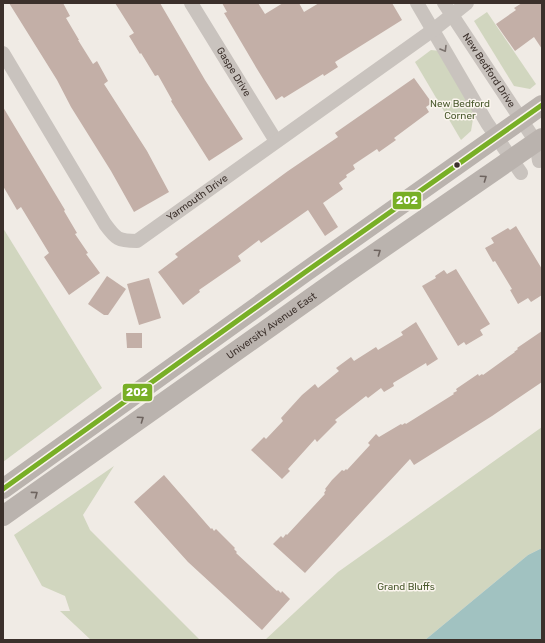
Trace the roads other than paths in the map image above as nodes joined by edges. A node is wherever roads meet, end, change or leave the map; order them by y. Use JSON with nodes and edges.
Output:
{"nodes":[{"id":1,"x":191,"y":3,"type":"edge"},
{"id":2,"x":417,"y":3,"type":"edge"},
{"id":3,"x":467,"y":3,"type":"edge"},
{"id":4,"x":448,"y":9,"type":"edge"},
{"id":5,"x":433,"y":30,"type":"junction"},
{"id":6,"x":3,"y":53,"type":"edge"},
{"id":7,"x":542,"y":105,"type":"edge"},
{"id":8,"x":521,"y":120,"type":"junction"},
{"id":9,"x":497,"y":137,"type":"junction"},
{"id":10,"x":276,"y":141,"type":"junction"},
{"id":11,"x":539,"y":147,"type":"edge"},
{"id":12,"x":516,"y":166,"type":"junction"},
{"id":13,"x":3,"y":489,"type":"edge"},
{"id":14,"x":3,"y":516,"type":"edge"}],
"edges":[{"from":1,"to":10,"type":"street","name":"Gaspe Drive"},
{"from":2,"to":5,"type":"street"},
{"from":3,"to":4,"type":"street","name":"Yarmouth Drive"},
{"from":4,"to":5,"type":"street","name":"Yarmouth Drive"},
{"from":4,"to":8,"type":"street","name":"New Bedford Drive"},
{"from":5,"to":9,"type":"street","one_way":true},
{"from":5,"to":10,"type":"street","name":"Yarmouth Drive"},
{"from":6,"to":10,"type":"street","name":"Yarmouth Drive"},
{"from":7,"to":8,"type":"main road"},
{"from":8,"to":9,"type":"main road"},
{"from":8,"to":11,"type":"street","name":"New Bedford Drive"},
{"from":9,"to":12,"type":"street"},
{"from":9,"to":13,"type":"main road"},
{"from":11,"to":12,"type":"main road","name":"University Avenue East"},
{"from":14,"to":12,"type":"main road","name":"University Avenue East","one_way":true}]}
